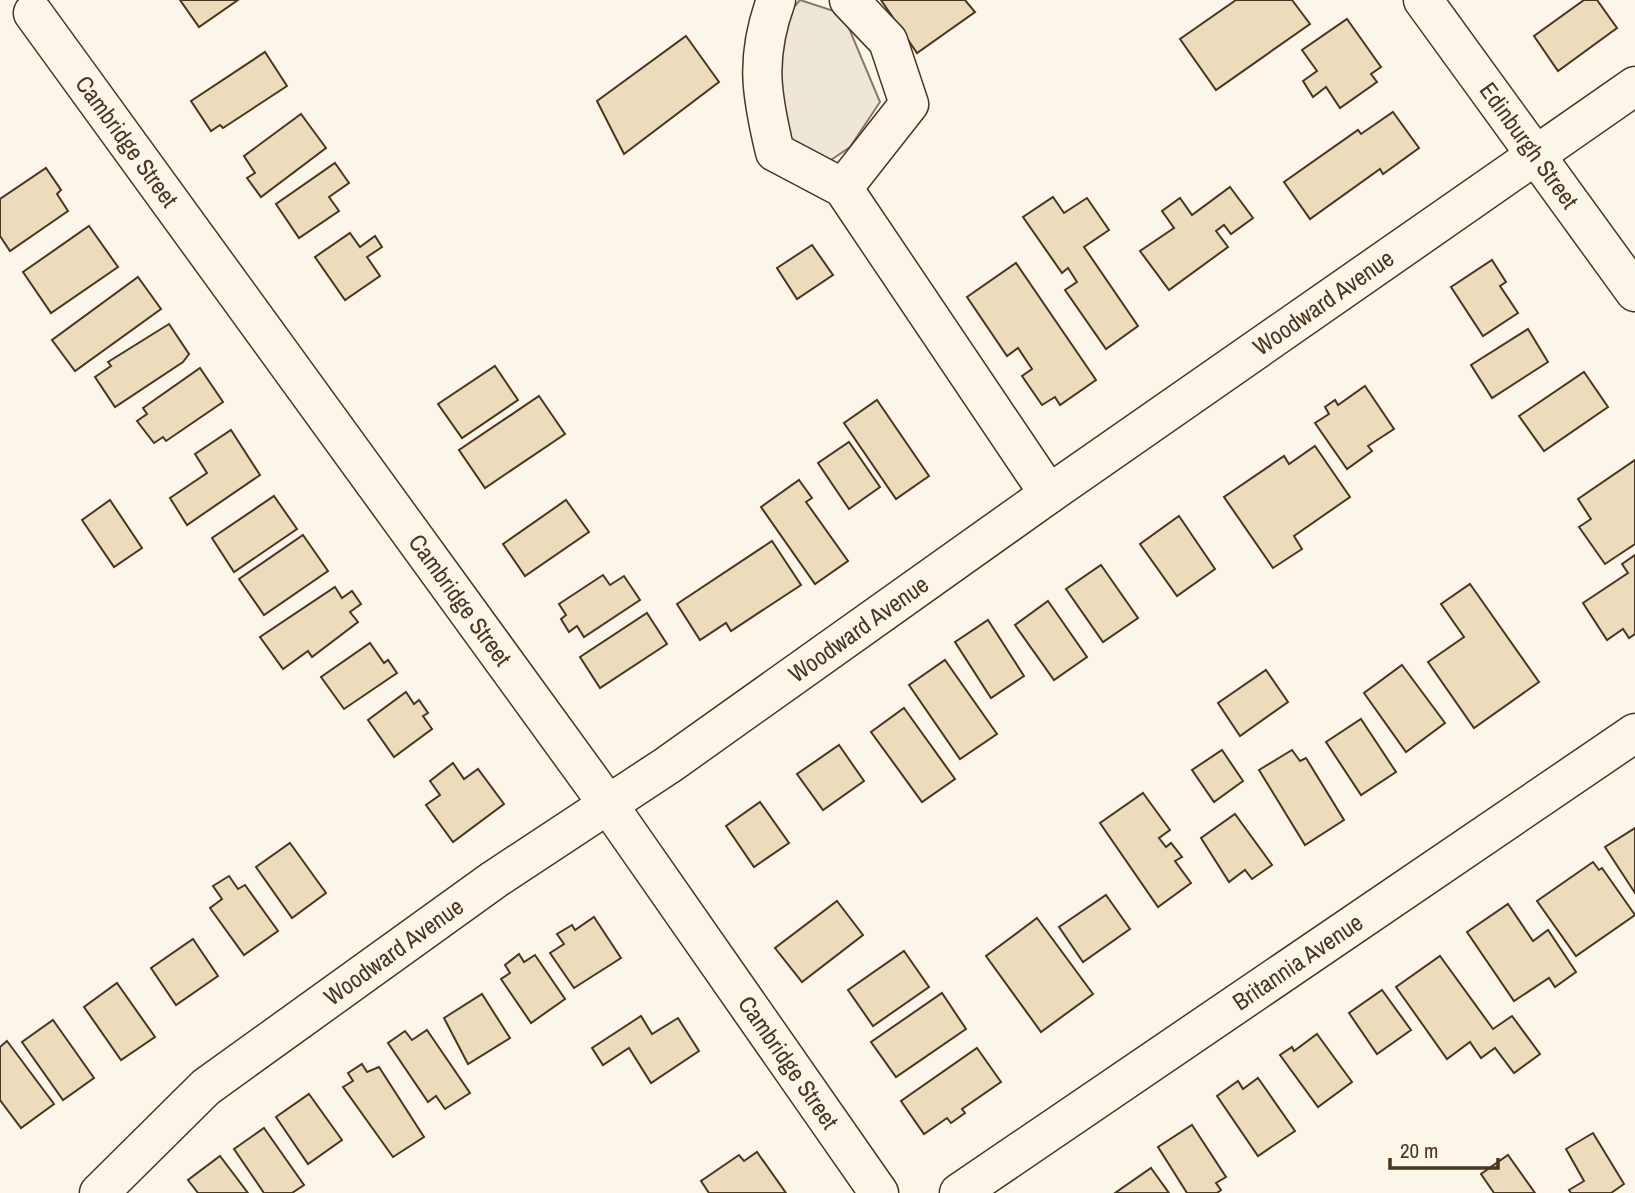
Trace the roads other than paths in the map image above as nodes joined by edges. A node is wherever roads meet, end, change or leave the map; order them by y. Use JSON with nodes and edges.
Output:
{"nodes":[{"id":1,"x":776,"y":0,"type":"edge"},
{"id":2,"x":849,"y":0,"type":"edge"},
{"id":3,"x":1423,"y":0,"type":"edge"},
{"id":4,"x":33,"y":13,"type":"dead end"},
{"id":5,"x":1635,"y":86,"type":"edge"},
{"id":6,"x":1539,"y":155,"type":"junction"},
{"id":7,"x":843,"y":188,"type":"junction"},
{"id":8,"x":1635,"y":292,"type":"edge"},
{"id":9,"x":1049,"y":494,"type":"junction"},
{"id":10,"x":1635,"y":733,"type":"edge"},
{"id":11,"x":607,"y":803,"type":"junction"},
{"id":12,"x":99,"y":1193,"type":"edge"},
{"id":13,"x":878,"y":1193,"type":"edge"},
{"id":14,"x":959,"y":1193,"type":"edge"}],
"edges":[{"from":1,"to":7,"type":"street"},
{"from":2,"to":7,"type":"street"},
{"from":3,"to":6,"type":"street","name":"Edinburgh Street"},
{"from":4,"to":11,"type":"street","name":"Cambridge Street"},
{"from":5,"to":6,"type":"street","name":"Woodward Avenue"},
{"from":6,"to":8,"type":"street","name":"Edinburgh Street"},
{"from":6,"to":9,"type":"street","name":"Woodward Avenue"},
{"from":7,"to":9,"type":"street"},
{"from":9,"to":11,"type":"street","name":"Woodward Avenue"},
{"from":10,"to":14,"type":"street","name":"Britannia Avenue"},
{"from":11,"to":12,"type":"street","name":"Woodward Avenue"},
{"from":11,"to":13,"type":"street","name":"Cambridge Street"}]}
